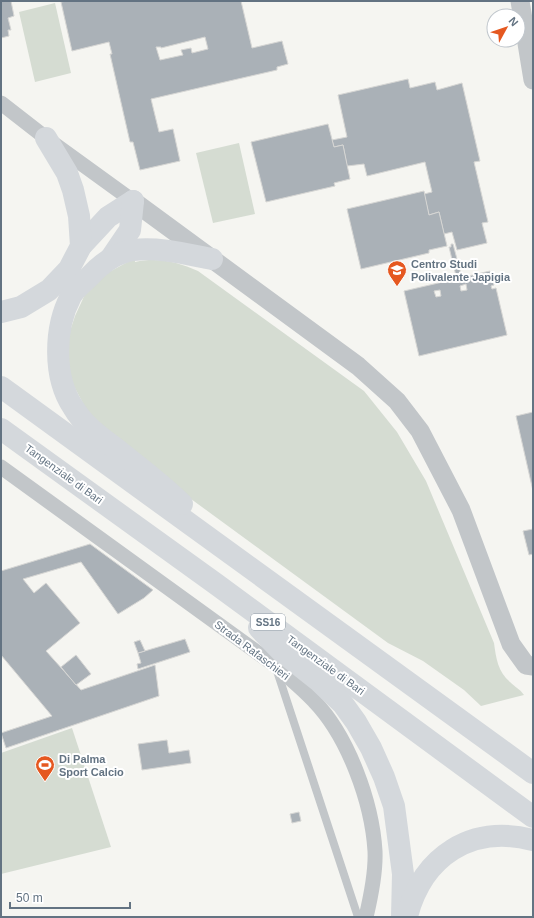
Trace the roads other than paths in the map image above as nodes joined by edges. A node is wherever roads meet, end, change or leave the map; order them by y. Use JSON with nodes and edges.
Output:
{"nodes":[{"id":1,"x":520,"y":1,"type":"edge"},
{"id":2,"x":533,"y":80,"type":"edge"},
{"id":3,"x":1,"y":103,"type":"edge"},
{"id":4,"x":46,"y":138,"type":"junction"},
{"id":5,"x":133,"y":200,"type":"junction"},
{"id":6,"x":81,"y":246,"type":"junction"},
{"id":7,"x":111,"y":258,"type":"junction"},
{"id":8,"x":212,"y":259,"type":"junction"},
{"id":9,"x":1,"y":312,"type":"edge"},
{"id":10,"x":1,"y":387,"type":"edge"},
{"id":11,"x":1,"y":429,"type":"edge"},
{"id":12,"x":1,"y":467,"type":"edge"},
{"id":13,"x":237,"y":558,"type":"junction"},
{"id":14,"x":216,"y":584,"type":"junction"},
{"id":15,"x":276,"y":666,"type":"junction"},
{"id":16,"x":533,"y":666,"type":"edge"},
{"id":17,"x":533,"y":773,"type":"edge"},
{"id":18,"x":533,"y":817,"type":"edge"},
{"id":19,"x":533,"y":840,"type":"edge"},
{"id":20,"x":358,"y":917,"type":"edge"},
{"id":21,"x":366,"y":917,"type":"edge"},
{"id":22,"x":402,"y":917,"type":"edge"},
{"id":23,"x":407,"y":917,"type":"edge"}],
"edges":[{"from":1,"to":2,"type":"street"},
{"from":3,"to":4,"type":"street"},
{"from":4,"to":5,"type":"street"},
{"from":4,"to":6,"type":"highway"},
{"from":5,"to":6,"type":"highway"},
{"from":5,"to":7,"type":"highway"},
{"from":5,"to":8,"type":"street"},
{"from":6,"to":9,"type":"highway"},
{"from":7,"to":8,"type":"highway"},
{"from":7,"to":13,"type":"highway"},
{"from":8,"to":16,"type":"street"},
{"from":10,"to":13,"type":"highway"},
{"from":11,"to":14,"type":"highway","name":"Tangenziale di Bari","number":"SS16"},
{"from":12,"to":15,"type":"street","name":"Strada Rafaschieri"},
{"from":13,"to":17,"type":"highway"},
{"from":14,"to":18,"type":"highway","name":"Tangenziale di Bari","number":"SS16"},
{"from":14,"to":22,"type":"highway"},
{"from":15,"to":20,"type":"lane"},
{"from":15,"to":21,"type":"street","name":"Strada Rafaschieri"},
{"from":19,"to":23,"type":"highway"}]}
